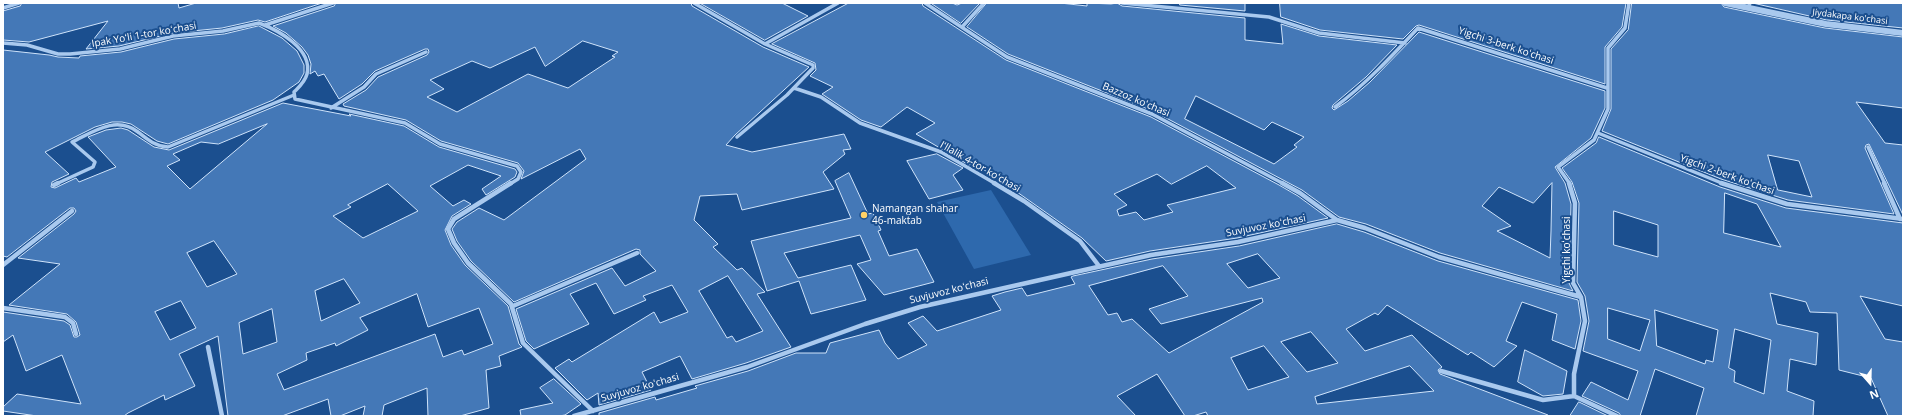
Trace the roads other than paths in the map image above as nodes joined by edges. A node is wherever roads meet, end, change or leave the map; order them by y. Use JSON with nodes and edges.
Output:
{"nodes":[{"id":1,"x":19,"y":3,"type":"edge"},
{"id":2,"x":333,"y":3,"type":"edge"},
{"id":3,"x":694,"y":3,"type":"edge"},
{"id":4,"x":838,"y":3,"type":"edge"},
{"id":5,"x":924,"y":3,"type":"edge"},
{"id":6,"x":984,"y":3,"type":"edge"},
{"id":7,"x":1122,"y":3,"type":"edge"},
{"id":8,"x":1629,"y":3,"type":"edge"},
{"id":9,"x":1725,"y":3,"type":"edge"},
{"id":10,"x":1749,"y":6,"type":"edge"},
{"id":11,"x":3,"y":8,"type":"edge"},
{"id":12,"x":265,"y":25,"type":"junction"},
{"id":13,"x":962,"y":27,"type":"junction"},
{"id":14,"x":1903,"y":33,"type":"edge"},
{"id":15,"x":3,"y":43,"type":"edge"},
{"id":16,"x":1405,"y":43,"type":"junction"},
{"id":17,"x":765,"y":44,"type":"junction"},
{"id":18,"x":426,"y":52,"type":"dead end"},
{"id":19,"x":794,"y":88,"type":"junction"},
{"id":20,"x":1607,"y":88,"type":"junction"},
{"id":21,"x":294,"y":95,"type":"junction"},
{"id":22,"x":1335,"y":107,"type":"dead end"},
{"id":23,"x":331,"y":108,"type":"junction"},
{"id":24,"x":1598,"y":133,"type":"junction"},
{"id":25,"x":737,"y":137,"type":"dead end"},
{"id":26,"x":1868,"y":148,"type":"dead end"},
{"id":27,"x":54,"y":185,"type":"dead end"},
{"id":28,"x":72,"y":211,"type":"dead end"},
{"id":29,"x":1902,"y":219,"type":"edge"},
{"id":30,"x":1337,"y":220,"type":"junction"},
{"id":31,"x":637,"y":253,"type":"dead end"},
{"id":32,"x":3,"y":265,"type":"edge"},
{"id":33,"x":1100,"y":266,"type":"junction"},
{"id":34,"x":1581,"y":297,"type":"junction"},
{"id":35,"x":513,"y":306,"type":"junction"},
{"id":36,"x":3,"y":308,"type":"edge"},
{"id":37,"x":76,"y":334,"type":"dead end"},
{"id":38,"x":208,"y":347,"type":"dead end"},
{"id":39,"x":1441,"y":371,"type":"dead end"},
{"id":40,"x":1574,"y":396,"type":"junction"},
{"id":41,"x":593,"y":411,"type":"junction"},
{"id":42,"x":222,"y":416,"type":"edge"},
{"id":43,"x":574,"y":416,"type":"edge"},
{"id":44,"x":1617,"y":416,"type":"edge"}],
"edges":[{"from":1,"to":11,"type":"street"},
{"from":2,"to":12,"type":"street"},
{"from":3,"to":17,"type":"street"},
{"from":4,"to":17,"type":"street"},
{"from":5,"to":13,"type":"street","name":"Bazzoz koʻchasi"},
{"from":6,"to":13,"type":"street"},
{"from":7,"to":16,"type":"street"},
{"from":8,"to":20,"type":"street","name":"Yigchi koʻchasi"},
{"from":9,"to":10,"type":"street","name":"Jiydakapa ko'chasi"},
{"from":10,"to":14,"type":"street","name":"Jiydakapa ko'chasi"},
{"from":12,"to":15,"type":"street","name":"Ipak Yoʻli 1-tor koʻchasi"},
{"from":12,"to":21,"type":"street"},
{"from":13,"to":30,"type":"street","name":"Bazzoz koʻchasi"},
{"from":16,"to":20,"type":"street","name":"Yigchi 3-berk koʻchasi"},
{"from":16,"to":22,"type":"street"},
{"from":17,"to":19,"type":"street"},
{"from":18,"to":23,"type":"street"},
{"from":19,"to":25,"type":"street"},
{"from":19,"to":33,"type":"street","name":"Iʻllalik 4-tor koʻchasi"},
{"from":20,"to":24,"type":"street","name":"Yigchi koʻchasi"},
{"from":21,"to":23,"type":"street"},
{"from":21,"to":27,"type":"street"},
{"from":23,"to":35,"type":"street"},
{"from":24,"to":29,"type":"street","name":"Yigchi 2-berk koʻchasi"},
{"from":24,"to":34,"type":"street","name":"Yigchi koʻchasi"},
{"from":26,"to":29,"type":"street"},
{"from":28,"to":32,"type":"street"},
{"from":30,"to":33,"type":"street","name":"Suvjuvoz koʻchasi"},
{"from":30,"to":34,"type":"street","name":"Yigchi koʻchasi"},
{"from":31,"to":35,"type":"street"},
{"from":33,"to":41,"type":"street","name":"Suvjuvoz koʻchasi"},
{"from":34,"to":40,"type":"street"},
{"from":35,"to":41,"type":"street"},
{"from":36,"to":37,"type":"street"},
{"from":38,"to":42,"type":"street"},
{"from":39,"to":40,"type":"street"},
{"from":40,"to":44,"type":"street"},
{"from":41,"to":43,"type":"street","name":"Suvjuvoz koʻchasi"}]}
